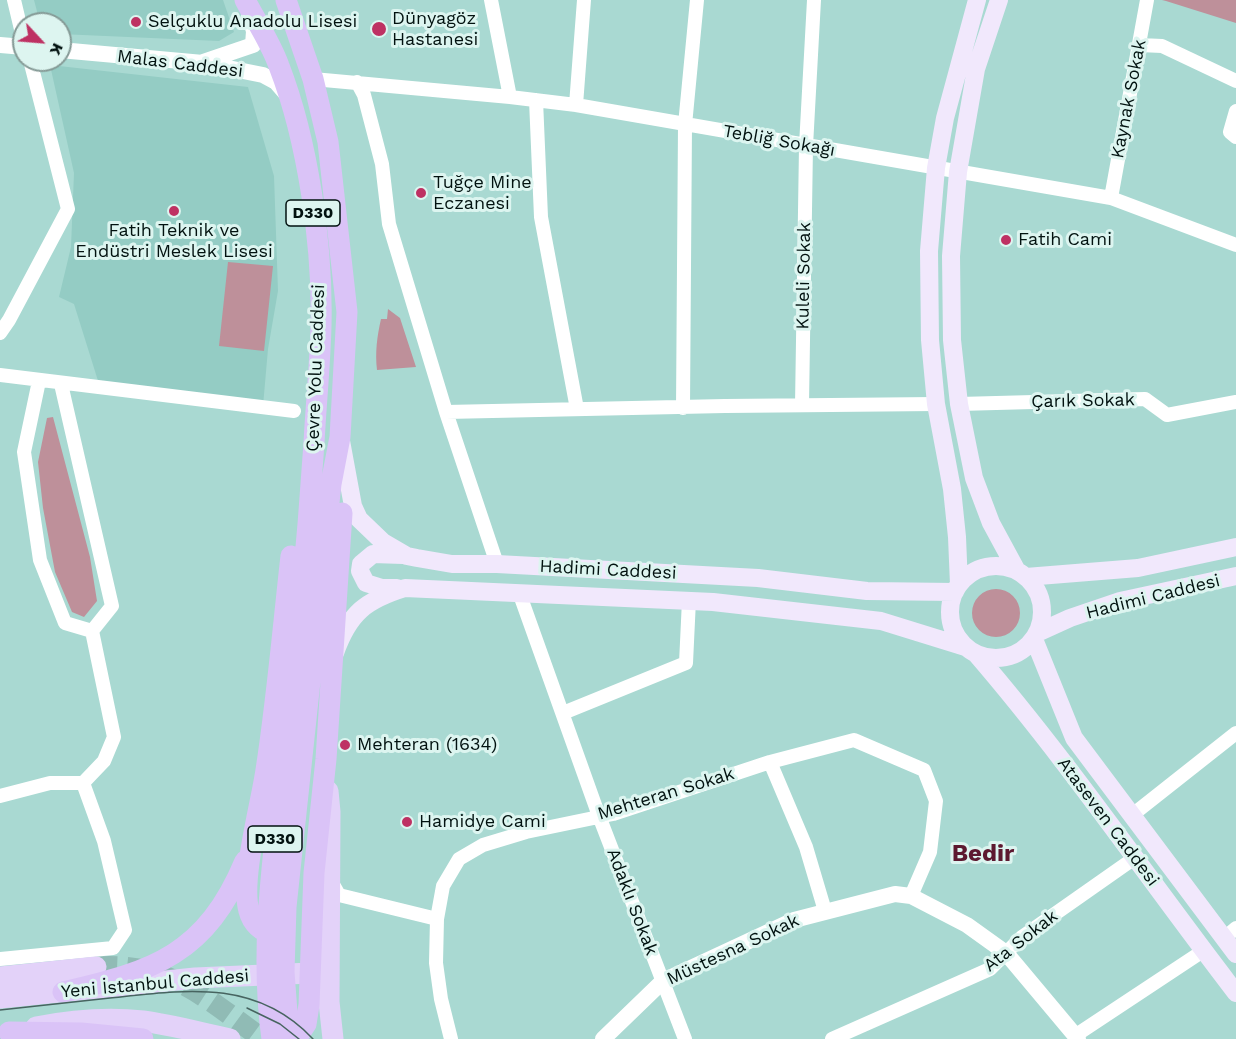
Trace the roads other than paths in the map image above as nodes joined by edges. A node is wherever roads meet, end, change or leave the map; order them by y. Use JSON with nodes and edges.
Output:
{"nodes":[{"id":1,"x":244,"y":0,"type":"edge"},
{"id":2,"x":286,"y":0,"type":"edge"},
{"id":3,"x":491,"y":0,"type":"edge"},
{"id":4,"x":584,"y":0,"type":"edge"},
{"id":5,"x":697,"y":0,"type":"edge"},
{"id":6,"x":814,"y":0,"type":"edge"},
{"id":7,"x":977,"y":0,"type":"edge"},
{"id":8,"x":999,"y":0,"type":"edge"},
{"id":9,"x":1147,"y":0,"type":"edge"},
{"id":10,"x":1140,"y":45,"type":"junction"},
{"id":11,"x":72,"y":51,"type":"edge"},
{"id":12,"x":203,"y":63,"type":"junction"},
{"id":13,"x":33,"y":72,"type":"edge"},
{"id":14,"x":313,"y":79,"type":"junction"},
{"id":15,"x":1236,"y":81,"type":"edge"},
{"id":16,"x":357,"y":82,"type":"junction"},
{"id":17,"x":510,"y":97,"type":"junction"},
{"id":18,"x":291,"y":100,"type":"junction"},
{"id":19,"x":536,"y":100,"type":"junction"},
{"id":20,"x":576,"y":105,"type":"junction"},
{"id":21,"x":1236,"y":111,"type":"edge"},
{"id":22,"x":685,"y":125,"type":"junction"},
{"id":23,"x":1236,"y":137,"type":"edge"},
{"id":24,"x":806,"y":146,"type":"junction"},
{"id":25,"x":936,"y":168,"type":"junction"},
{"id":26,"x":958,"y":172,"type":"junction"},
{"id":27,"x":1111,"y":198,"type":"junction"},
{"id":28,"x":1236,"y":245,"type":"edge"},
{"id":29,"x":0,"y":333,"type":"edge"},
{"id":30,"x":0,"y":375,"type":"edge"},
{"id":31,"x":39,"y":381,"type":"junction"},
{"id":32,"x":61,"y":384,"type":"junction"},
{"id":33,"x":1236,"y":402,"type":"edge"},
{"id":34,"x":936,"y":404,"type":"junction"},
{"id":35,"x":959,"y":404,"type":"junction"},
{"id":36,"x":802,"y":405,"type":"junction"},
{"id":37,"x":683,"y":408,"type":"junction"},
{"id":38,"x":577,"y":409,"type":"junction"},
{"id":39,"x":294,"y":411,"type":"dead end"},
{"id":40,"x":446,"y":412,"type":"junction"},
{"id":41,"x":314,"y":438,"type":"junction"},
{"id":42,"x":340,"y":438,"type":"junction"},
{"id":43,"x":1236,"y":547,"type":"edge"},
{"id":44,"x":407,"y":556,"type":"junction"},
{"id":45,"x":497,"y":564,"type":"junction"},
{"id":46,"x":1022,"y":574,"type":"junction"},
{"id":47,"x":1236,"y":576,"type":"edge"},
{"id":48,"x":405,"y":588,"type":"junction"},
{"id":49,"x":957,"y":589,"type":"junction"},
{"id":50,"x":520,"y":595,"type":"junction"},
{"id":51,"x":689,"y":600,"type":"junction"},
{"id":52,"x":92,"y":631,"type":"junction"},
{"id":53,"x":1036,"y":636,"type":"junction"},
{"id":54,"x":306,"y":642,"type":"junction"},
{"id":55,"x":970,"y":650,"type":"junction"},
{"id":56,"x":333,"y":661,"type":"junction"},
{"id":57,"x":563,"y":713,"type":"junction"},
{"id":58,"x":1236,"y":733,"type":"edge"},
{"id":59,"x":770,"y":762,"type":"junction"},
{"id":60,"x":83,"y":783,"type":"junction"},
{"id":61,"x":0,"y":796,"type":"edge"},
{"id":62,"x":599,"y":816,"type":"junction"},
{"id":63,"x":1131,"y":816,"type":"junction"},
{"id":64,"x":254,"y":836,"type":"junction"},
{"id":65,"x":1136,"y":857,"type":"junction"},
{"id":66,"x":322,"y":876,"type":"junction"},
{"id":67,"x":910,"y":896,"type":"junction"},
{"id":68,"x":825,"y":911,"type":"junction"},
{"id":69,"x":437,"y":919,"type":"junction"},
{"id":70,"x":1230,"y":933,"type":"edge"},
{"id":71,"x":1203,"y":951,"type":"junction"},
{"id":72,"x":1006,"y":953,"type":"junction"},
{"id":73,"x":1236,"y":954,"type":"edge"},
{"id":74,"x":0,"y":959,"type":"edge"},
{"id":75,"x":96,"y":967,"type":"tunnel mouth"},
{"id":76,"x":311,"y":973,"type":"junction"},
{"id":77,"x":0,"y":977,"type":"edge"},
{"id":78,"x":663,"y":981,"type":"junction"},
{"id":79,"x":63,"y":992,"type":"junction"},
{"id":80,"x":1236,"y":993,"type":"edge"},
{"id":81,"x":0,"y":998,"type":"edge"},
{"id":82,"x":4,"y":1033,"type":"edge"},
{"id":83,"x":1077,"y":1037,"type":"edge"},
{"id":84,"x":143,"y":1039,"type":"edge"},
{"id":85,"x":230,"y":1039,"type":"edge"},
{"id":86,"x":272,"y":1039,"type":"edge"},
{"id":87,"x":290,"y":1039,"type":"edge"},
{"id":88,"x":296,"y":1039,"type":"edge"},
{"id":89,"x":333,"y":1039,"type":"edge"},
{"id":90,"x":451,"y":1039,"type":"edge"},
{"id":91,"x":603,"y":1039,"type":"edge"},
{"id":92,"x":685,"y":1039,"type":"edge"},
{"id":93,"x":832,"y":1039,"type":"edge"}],
"edges":[{"from":1,"to":12,"type":"street"},
{"from":1,"to":18,"type":"highway","name":"Çevre Yolu Caddesi","number":"D330"},
{"from":2,"to":14,"type":"highway","name":"Çevre Yolu Caddesi","number":"D330"},
{"from":3,"to":17,"type":"street"},
{"from":4,"to":20,"type":"street"},
{"from":5,"to":22,"type":"street"},
{"from":6,"to":24,"type":"street","name":"Kuleli Sokak"},
{"from":7,"to":25,"type":"main road"},
{"from":8,"to":26,"type":"main road"},
{"from":9,"to":10,"type":"street","name":"Kaynak Sokak"},
{"from":10,"to":15,"type":"street"},
{"from":10,"to":27,"type":"street","name":"Kaynak Sokak"},
{"from":11,"to":12,"type":"street","name":"Malas Caddesi"},
{"from":12,"to":18,"type":"street","name":"Malas Caddesi"},
{"from":13,"to":29,"type":"street"},
{"from":14,"to":16,"type":"street","name":"Tebliğ Sokağı"},
{"from":14,"to":42,"type":"highway","name":"Çevre Yolu Caddesi","number":"D330"},
{"from":16,"to":17,"type":"street","name":"Tebliğ Sokağı"},
{"from":16,"to":40,"type":"street"},
{"from":17,"to":19,"type":"street","name":"Tebliğ Sokağı"},
{"from":18,"to":41,"type":"highway","name":"Çevre Yolu Caddesi","number":"D330"},
{"from":19,"to":20,"type":"street","name":"Tebliğ Sokağı"},
{"from":19,"to":38,"type":"street"},
{"from":20,"to":22,"type":"street","name":"Tebliğ Sokağı"},
{"from":21,"to":23,"type":"street"},
{"from":22,"to":24,"type":"street","name":"Tebliğ Sokağı"},
{"from":22,"to":37,"type":"street"},
{"from":24,"to":25,"type":"street","name":"Tebliğ Sokağı"},
{"from":24,"to":36,"type":"street","name":"Kuleli Sokak"},
{"from":25,"to":26,"type":"street","name":"Tebliğ Sokağı"},
{"from":25,"to":34,"type":"main road"},
{"from":26,"to":27,"type":"street","name":"Tebliğ Sokağı"},
{"from":26,"to":35,"type":"main road"},
{"from":27,"to":28,"type":"street","name":"Tebliğ Sokağı"},
{"from":30,"to":31,"type":"street"},
{"from":31,"to":32,"type":"street"},
{"from":31,"to":52,"type":"street"},
{"from":32,"to":39,"type":"street"},
{"from":32,"to":52,"type":"street"},
{"from":33,"to":35,"type":"street","name":"Çarık Sokak"},
{"from":34,"to":36,"type":"street"},
{"from":34,"to":49,"type":"main road"},
{"from":35,"to":46,"type":"main road"},
{"from":36,"to":37,"type":"street"},
{"from":37,"to":38,"type":"street"},
{"from":38,"to":40,"type":"street"},
{"from":40,"to":45,"type":"street"},
{"from":41,"to":54,"type":"highway","name":"Çevre Yolu Caddesi","number":"D330"},
{"from":41,"to":64,"type":"highway"},
{"from":42,"to":44,"type":"main road","name":"Hadimi Caddesi"},
{"from":42,"to":54,"type":"highway","name":"Çevre Yolu Caddesi","number":"D330"},
{"from":42,"to":56,"type":"highway"},
{"from":43,"to":46,"type":"main road","name":"Hadimi Caddesi"},
{"from":44,"to":45,"type":"main road","name":"Hadimi Caddesi"},
{"from":44,"to":48,"type":"main road"},
{"from":45,"to":49,"type":"main road","name":"Hadimi Caddesi"},
{"from":46,"to":49,"type":"main road"},
{"from":46,"to":53,"type":"main road"},
{"from":47,"to":53,"type":"main road","name":"Hadimi Caddesi"},
{"from":48,"to":50,"type":"main road","name":"Hadimi Caddesi"},
{"from":48,"to":56,"type":"main road","name":"Hadimi Caddesi"},
{"from":49,"to":55,"type":"main road"},
{"from":50,"to":51,"type":"main road","name":"Hadimi Caddesi"},
{"from":50,"to":57,"type":"street","name":"Adaklı Sokak"},
{"from":51,"to":55,"type":"main road","name":"Hadimi Caddesi"},
{"from":51,"to":57,"type":"street"},
{"from":52,"to":60,"type":"street"},
{"from":53,"to":55,"type":"main road"},
{"from":53,"to":63,"type":"main road"},
{"from":54,"to":86,"type":"highway","number":"D330"},
{"from":54,"to":87,"type":"highway","number":"D330"},
{"from":55,"to":65,"type":"main road","name":"Ataseven Caddesi"},
{"from":56,"to":66,"type":"highway"},
{"from":57,"to":62,"type":"street","name":"Adaklı Sokak"},
{"from":58,"to":63,"type":"street"},
{"from":59,"to":62,"type":"street","name":"Mehteran Sokak"},
{"from":59,"to":67,"type":"street","name":"Mehteran Sokak"},
{"from":59,"to":68,"type":"street"},
{"from":60,"to":61,"type":"street"},
{"from":60,"to":74,"type":"street"},
{"from":62,"to":69,"type":"street","name":"Mehteran Sokak"},
{"from":62,"to":78,"type":"street","name":"Adaklı Sokak"},
{"from":63,"to":70,"type":"main road"},
{"from":64,"to":66,"type":"highway"},
{"from":64,"to":79,"type":"highway"},
{"from":65,"to":71,"type":"main road","name":"Ataseven Caddesi"},
{"from":65,"to":72,"type":"street","name":"Ata Sokak"},
{"from":66,"to":69,"type":"street"},
{"from":66,"to":76,"type":"highway"},
{"from":66,"to":89,"type":"main road"},
{"from":67,"to":68,"type":"street","name":"Müstesna Sokak"},
{"from":67,"to":72,"type":"street","name":"Müstesna Sokak"},
{"from":68,"to":78,"type":"street","name":"Müstesna Sokak"},
{"from":69,"to":90,"type":"street","name":"Mehteran Sokak"},
{"from":70,"to":73,"type":"main road"},
{"from":71,"to":80,"type":"main road","name":"Ataseven Caddesi"},
{"from":71,"to":83,"type":"street"},
{"from":72,"to":83,"type":"street","name":"Müstesna Sokak"},
{"from":72,"to":93,"type":"street","name":"Ata Sokak"},
{"from":75,"to":77,"type":"main road","name":"Yeni İstanbul Caddesi"},
{"from":76,"to":79,"type":"main road","name":"Yeni İstanbul Caddesi"},
{"from":76,"to":88,"type":"highway"},
{"from":78,"to":91,"type":"street","name":"Müstesna Sokak"},
{"from":78,"to":92,"type":"street","name":"Adaklı Sokak"},
{"from":79,"to":81,"type":"main road","name":"Yeni İstanbul Caddesi"},
{"from":82,"to":84,"type":"highway"},
{"from":82,"to":85,"type":"main road","name":"Yeni İstanbul Caddesi"}]}
